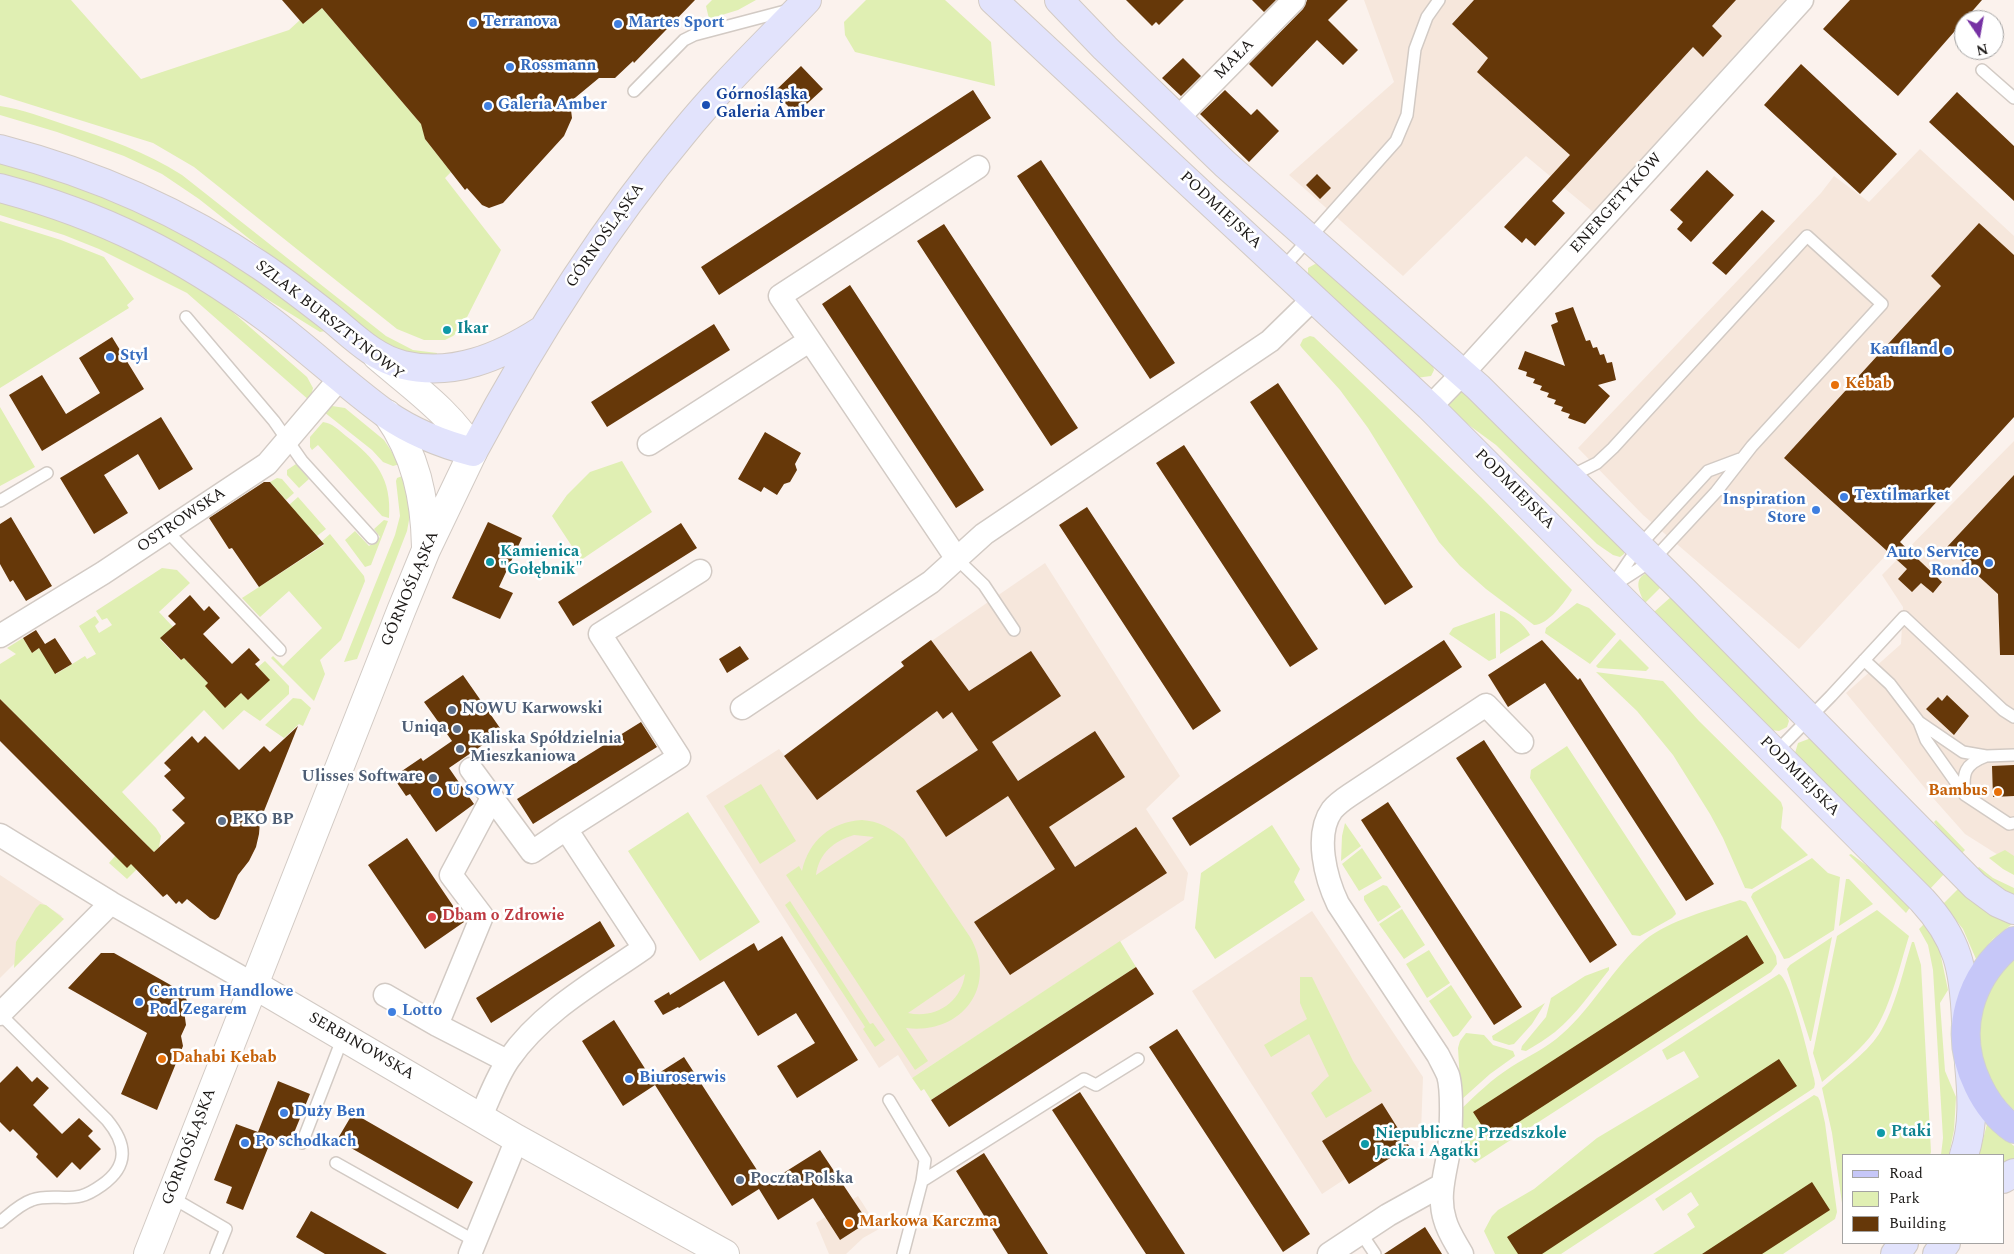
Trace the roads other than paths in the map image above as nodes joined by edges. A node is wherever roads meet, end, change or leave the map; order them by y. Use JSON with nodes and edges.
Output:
{"nodes":[{"id":1,"x":993,"y":0,"type":"edge"},
{"id":2,"x":1059,"y":0,"type":"edge"},
{"id":3,"x":1294,"y":0,"type":"edge"},
{"id":4,"x":1439,"y":0,"type":"edge"},
{"id":5,"x":1802,"y":0,"type":"edge"},
{"id":6,"x":803,"y":4,"type":"edge"},
{"id":7,"x":1982,"y":70,"type":"dead end"},
{"id":8,"x":634,"y":91,"type":"dead end"},
{"id":9,"x":2014,"y":98,"type":"edge"},
{"id":10,"x":1177,"y":119,"type":"junction"},
{"id":11,"x":0,"y":149,"type":"edge"},
{"id":12,"x":978,"y":167,"type":"dead end"},
{"id":13,"x":0,"y":188,"type":"edge"},
{"id":14,"x":1309,"y":239,"type":"junction"},
{"id":15,"x":1282,"y":269,"type":"junction"},
{"id":16,"x":1314,"y":298,"type":"junction"},
{"id":17,"x":186,"y":316,"type":"dead end"},
{"id":18,"x":543,"y":329,"type":"junction"},
{"id":19,"x":810,"y":341,"type":"junction"},
{"id":20,"x":377,"y":356,"type":"junction"},
{"id":21,"x":1463,"y":373,"type":"junction"},
{"id":22,"x":341,"y":377,"type":"junction"},
{"id":23,"x":1430,"y":407,"type":"junction"},
{"id":24,"x":387,"y":414,"type":"junction"},
{"id":25,"x":288,"y":440,"type":"junction"},
{"id":26,"x":649,"y":444,"type":"dead end"},
{"id":27,"x":473,"y":452,"type":"junction"},
{"id":28,"x":1740,"y":459,"type":"junction"},
{"id":29,"x":47,"y":473,"type":"dead end"},
{"id":30,"x":1569,"y":477,"type":"junction"},
{"id":31,"x":0,"y":501,"type":"edge"},
{"id":32,"x":167,"y":532,"type":"junction"},
{"id":33,"x":372,"y":538,"type":"dead end"},
{"id":34,"x":426,"y":550,"type":"junction"},
{"id":35,"x":1646,"y":553,"type":"junction"},
{"id":36,"x":957,"y":559,"type":"junction"},
{"id":37,"x":700,"y":571,"type":"dead end"},
{"id":38,"x":1611,"y":587,"type":"junction"},
{"id":39,"x":1014,"y":630,"type":"dead end"},
{"id":40,"x":1,"y":633,"type":"edge"},
{"id":41,"x":280,"y":650,"type":"dead end"},
{"id":42,"x":1864,"y":660,"type":"junction"},
{"id":43,"x":742,"y":708,"type":"dead end"},
{"id":44,"x":1810,"y":718,"type":"junction"},
{"id":45,"x":2014,"y":718,"type":"edge"},
{"id":46,"x":1919,"y":722,"type":"junction"},
{"id":47,"x":1522,"y":742,"type":"dead end"},
{"id":48,"x":1775,"y":753,"type":"junction"},
{"id":49,"x":2014,"y":755,"type":"edge"},
{"id":50,"x":1986,"y":756,"type":"junction"},
{"id":51,"x":472,"y":769,"type":"dead end"},
{"id":52,"x":1965,"y":795,"type":"junction"},
{"id":53,"x":492,"y":798,"type":"junction"},
{"id":54,"x":2014,"y":823,"type":"edge"},
{"id":55,"x":566,"y":829,"type":"junction"},
{"id":56,"x":0,"y":835,"type":"edge"},
{"id":57,"x":111,"y":903,"type":"junction"},
{"id":58,"x":2014,"y":910,"type":"edge"},
{"id":59,"x":2014,"y":941,"type":"edge"},
{"id":60,"x":253,"y":984,"type":"junction"},
{"id":61,"x":385,"y":995,"type":"dead end"},
{"id":62,"x":0,"y":1014,"type":"edge"},
{"id":63,"x":1966,"y":1024,"type":"junction"},
{"id":64,"x":437,"y":1025,"type":"junction"},
{"id":65,"x":343,"y":1037,"type":"junction"},
{"id":66,"x":1138,"y":1059,"type":"dead end"},
{"id":67,"x":1968,"y":1060,"type":"junction"},
{"id":68,"x":508,"y":1061,"type":"junction"},
{"id":69,"x":889,"y":1100,"type":"dead end"},
{"id":70,"x":480,"y":1118,"type":"junction"},
{"id":71,"x":2014,"y":1129,"type":"edge"},
{"id":72,"x":517,"y":1139,"type":"junction"},
{"id":73,"x":302,"y":1142,"type":"dead end"},
{"id":74,"x":1964,"y":1154,"type":"edge"},
{"id":75,"x":336,"y":1163,"type":"dead end"},
{"id":76,"x":922,"y":1181,"type":"junction"},
{"id":77,"x":1442,"y":1185,"type":"junction"},
{"id":78,"x":171,"y":1197,"type":"junction"},
{"id":79,"x":0,"y":1222,"type":"edge"},
{"id":80,"x":1361,"y":1233,"type":"junction"},
{"id":81,"x":1903,"y":1244,"type":"edge"},
{"id":82,"x":1945,"y":1244,"type":"edge"},
{"id":83,"x":473,"y":1250,"type":"edge"},
{"id":84,"x":148,"y":1254,"type":"edge"},
{"id":85,"x":216,"y":1254,"type":"edge"},
{"id":86,"x":725,"y":1254,"type":"edge"},
{"id":87,"x":903,"y":1254,"type":"edge"},
{"id":88,"x":1329,"y":1254,"type":"edge"},
{"id":89,"x":1375,"y":1254,"type":"edge"},
{"id":90,"x":1462,"y":1254,"type":"edge"},
{"id":91,"x":1895,"y":1254,"type":"edge"},
{"id":92,"x":1937,"y":1254,"type":"edge"}],
"edges":[{"from":1,"to":15,"type":"main road","name":"PODMIEJSKA"},
{"from":2,"to":10,"type":"main road"},
{"from":3,"to":10,"type":"street","name":"MAŁA"},
{"from":4,"to":14,"type":"lane"},
{"from":5,"to":21,"type":"street","name":"ENERGETYKÓW"},
{"from":6,"to":8,"type":"lane"},
{"from":6,"to":18,"type":"main road","name":"GÓRNOŚLĄSKA"},
{"from":7,"to":9,"type":"lane"},
{"from":10,"to":14,"type":"main road"},
{"from":11,"to":20,"type":"main road","name":"SZLAK BURSZTYNOWY"},
{"from":12,"to":19,"type":"street"},
{"from":13,"to":22,"type":"main road"},
{"from":14,"to":15,"type":"lane"},
{"from":14,"to":21,"type":"main road"},
{"from":15,"to":16,"type":"main road","name":"PODMIEJSKA"},
{"from":16,"to":23,"type":"main road","name":"PODMIEJSKA"},
{"from":16,"to":36,"type":"street"},
{"from":17,"to":25,"type":"lane"},
{"from":18,"to":20,"type":"main road"},
{"from":18,"to":27,"type":"main road","name":"GÓRNOŚLĄSKA"},
{"from":19,"to":26,"type":"street"},
{"from":19,"to":36,"type":"street"},
{"from":20,"to":27,"type":"street","name":"SZLAK BURSZTYNOWY"},
{"from":21,"to":23,"type":"street","name":"ENERGETYKÓW"},
{"from":21,"to":30,"type":"main road"},
{"from":22,"to":24,"type":"main road"},
{"from":22,"to":25,"type":"street","name":"OSTROWSKA"},
{"from":23,"to":38,"type":"main road","name":"PODMIEJSKA"},
{"from":24,"to":27,"type":"main road"},
{"from":24,"to":34,"type":"street"},
{"from":25,"to":32,"type":"street","name":"OSTROWSKA"},
{"from":25,"to":33,"type":"lane"},
{"from":27,"to":34,"type":"street","name":"GÓRNOŚLĄSKA"},
{"from":28,"to":30,"type":"lane"},
{"from":28,"to":35,"type":"lane"},
{"from":28,"to":35,"type":"lane"},
{"from":29,"to":31,"type":"lane"},
{"from":30,"to":35,"type":"main road"},
{"from":32,"to":40,"type":"street","name":"OSTROWSKA"},
{"from":32,"to":41,"type":"lane"},
{"from":34,"to":60,"type":"street","name":"GÓRNOŚLĄSKA"},
{"from":35,"to":38,"type":"lane"},
{"from":35,"to":38,"type":"lane"},
{"from":35,"to":44,"type":"main road"},
{"from":36,"to":39,"type":"lane"},
{"from":36,"to":43,"type":"street"},
{"from":37,"to":55,"type":"street"},
{"from":38,"to":48,"type":"main road","name":"PODMIEJSKA"},
{"from":42,"to":44,"type":"lane"},
{"from":42,"to":45,"type":"lane"},
{"from":42,"to":46,"type":"lane"},
{"from":44,"to":48,"type":"lane"},
{"from":44,"to":58,"type":"main road"},
{"from":46,"to":50,"type":"lane"},
{"from":46,"to":52,"type":"lane"},
{"from":47,"to":77,"type":"street"},
{"from":48,"to":63,"type":"main road","name":"PODMIEJSKA"},
{"from":49,"to":50,"type":"lane"},
{"from":50,"to":52,"type":"lane"},
{"from":51,"to":53,"type":"street"},
{"from":52,"to":54,"type":"lane"},
{"from":53,"to":55,"type":"street"},
{"from":53,"to":64,"type":"street"},
{"from":55,"to":68,"type":"street"},
{"from":56,"to":57,"type":"street","name":"SERBINOWSKA"},
{"from":57,"to":60,"type":"street","name":"SERBINOWSKA"},
{"from":57,"to":62,"type":"street"},
{"from":59,"to":63,"type":"main road"},
{"from":60,"to":65,"type":"street","name":"SERBINOWSKA"},
{"from":60,"to":78,"type":"street","name":"GÓRNOŚLĄSKA"},
{"from":61,"to":64,"type":"street"},
{"from":62,"to":79,"type":"lane"},
{"from":63,"to":67,"type":"main road"},
{"from":64,"to":68,"type":"street"},
{"from":65,"to":70,"type":"street","name":"SERBINOWSKA"},
{"from":65,"to":73,"type":"lane"},
{"from":66,"to":76,"type":"lane"},
{"from":67,"to":71,"type":"main road"},
{"from":67,"to":74,"type":"main road"},
{"from":68,"to":70,"type":"street"},
{"from":69,"to":76,"type":"lane"},
{"from":70,"to":72,"type":"street","name":"SERBINOWSKA"},
{"from":72,"to":83,"type":"street"},
{"from":72,"to":86,"type":"street","name":"SERBINOWSKA"},
{"from":75,"to":83,"type":"lane"},
{"from":76,"to":87,"type":"lane"},
{"from":77,"to":80,"type":"street"},
{"from":77,"to":90,"type":"street"},
{"from":78,"to":84,"type":"street","name":"GÓRNOŚLĄSKA"},
{"from":78,"to":85,"type":"lane"},
{"from":80,"to":88,"type":"street"},
{"from":80,"to":89,"type":"lane"},
{"from":81,"to":91,"type":"main road"},
{"from":82,"to":92,"type":"main road"}]}
